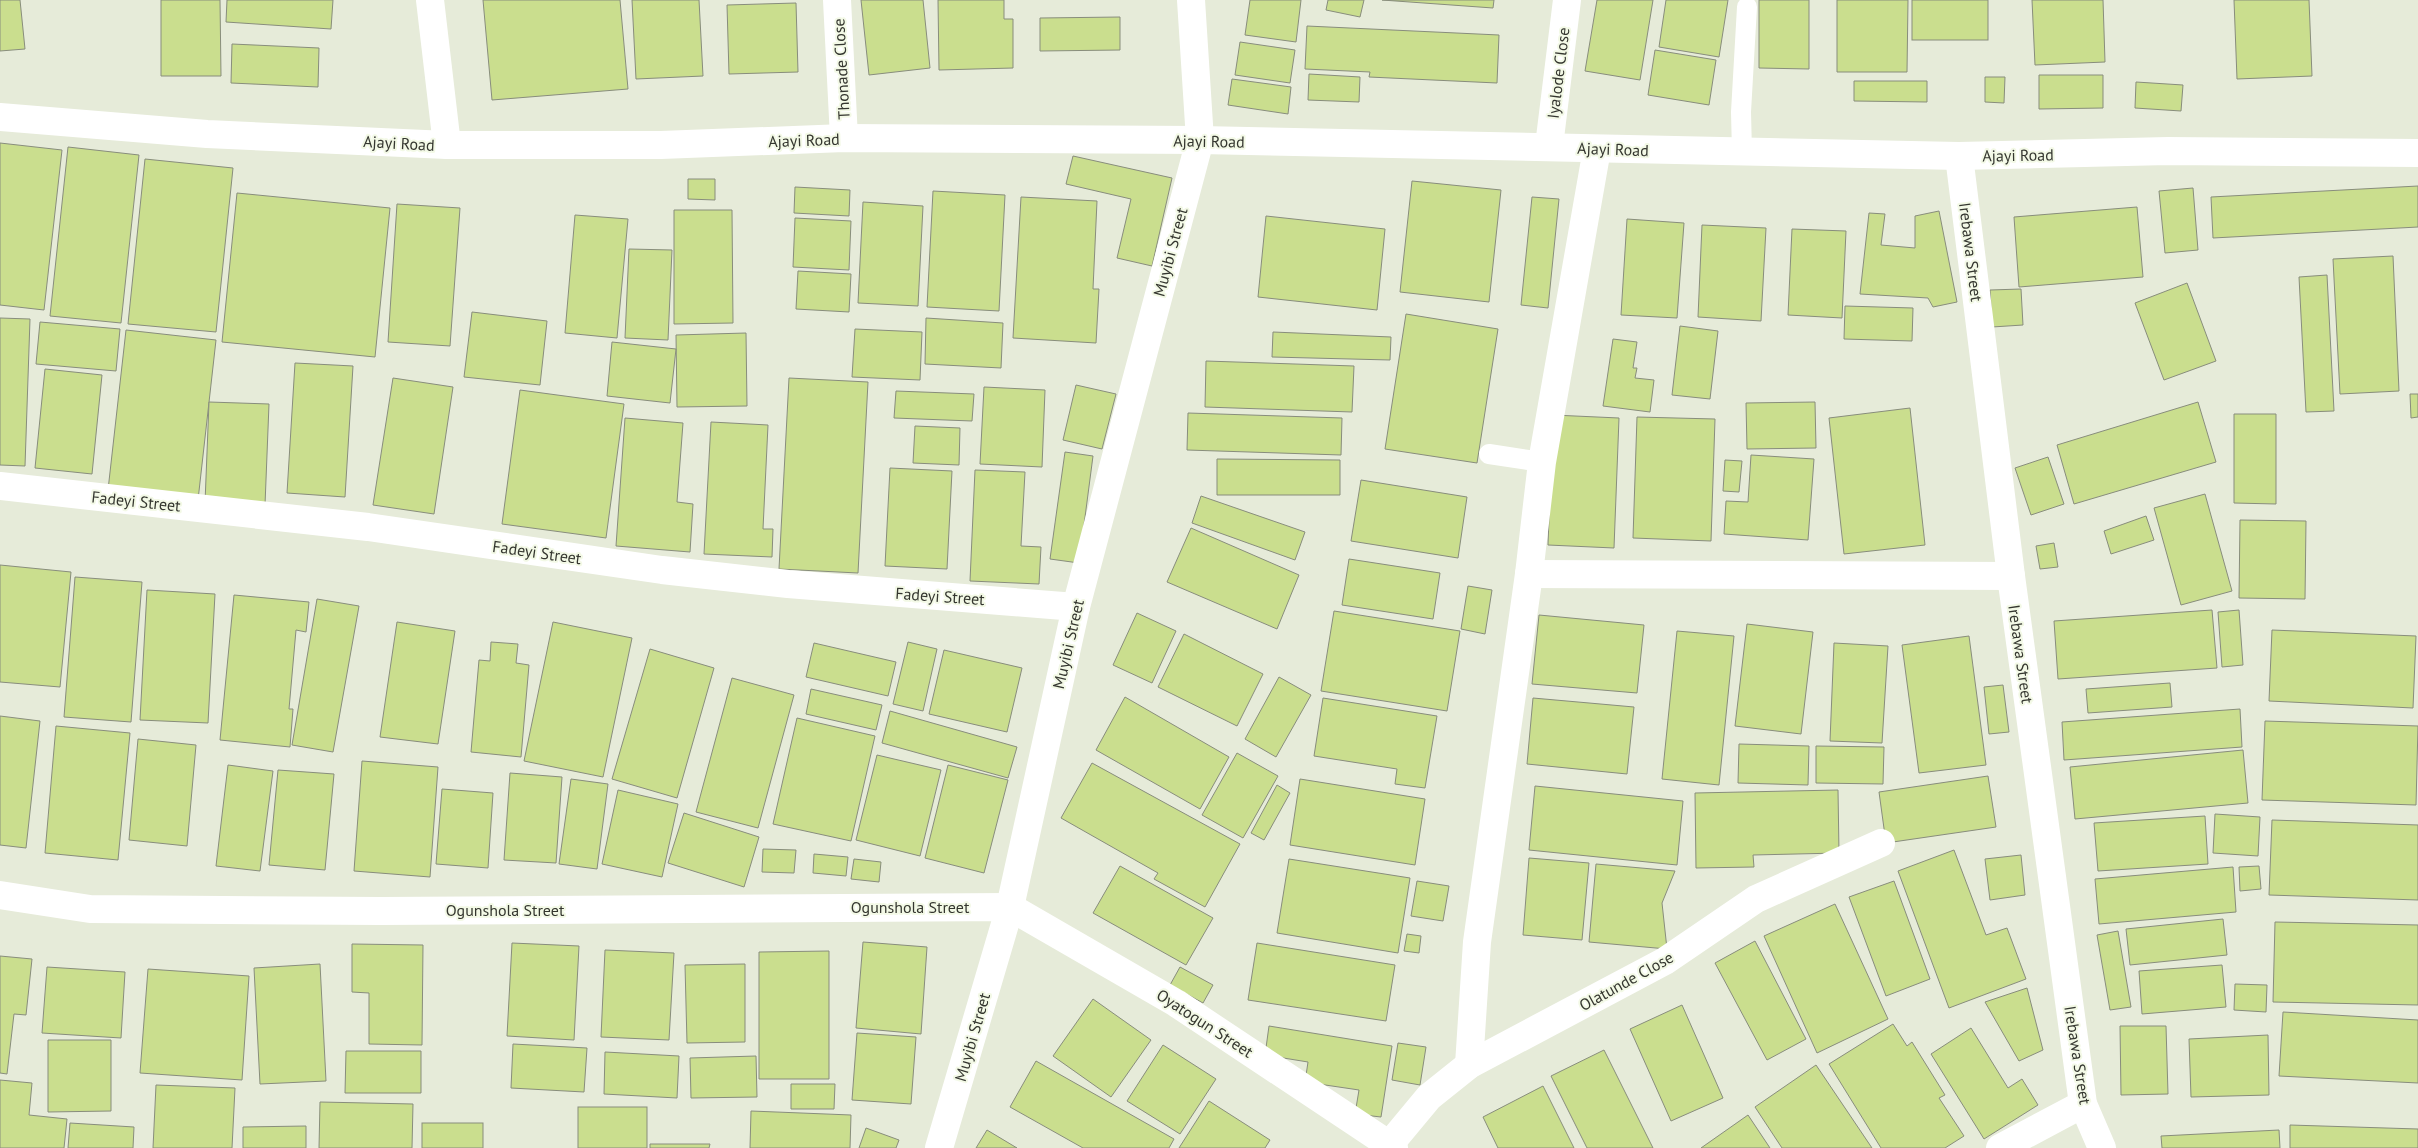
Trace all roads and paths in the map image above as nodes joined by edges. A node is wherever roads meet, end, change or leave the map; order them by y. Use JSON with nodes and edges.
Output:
{"nodes":[{"id":1,"x":430,"y":0,"type":"edge"},
{"id":2,"x":836,"y":0,"type":"edge"},
{"id":3,"x":1191,"y":0,"type":"edge"},
{"id":4,"x":1567,"y":0,"type":"edge"},
{"id":5,"x":1747,"y":7,"type":"dead end"},
{"id":6,"x":0,"y":117,"type":"edge"},
{"id":7,"x":844,"y":138,"type":"junction"},
{"id":8,"x":1200,"y":140,"type":"junction"},
{"id":9,"x":447,"y":145,"type":"junction"},
{"id":10,"x":1549,"y":146,"type":"junction"},
{"id":11,"x":1597,"y":149,"type":"junction"},
{"id":12,"x":1742,"y":152,"type":"junction"},
{"id":13,"x":2418,"y":153,"type":"edge"},
{"id":14,"x":1959,"y":156,"type":"junction"},
{"id":15,"x":1489,"y":454,"type":"dead end"},
{"id":16,"x":1542,"y":462,"type":"junction"},
{"id":17,"x":0,"y":486,"type":"edge"},
{"id":18,"x":1529,"y":574,"type":"junction"},
{"id":19,"x":2011,"y":576,"type":"junction"},
{"id":20,"x":1076,"y":607,"type":"junction"},
{"id":21,"x":1881,"y":843,"type":"dead end"},
{"id":22,"x":0,"y":894,"type":"edge"},
{"id":23,"x":1010,"y":907,"type":"junction"},
{"id":24,"x":1469,"y":1065,"type":"junction"},
{"id":25,"x":2083,"y":1104,"type":"junction"},
{"id":26,"x":1392,"y":1146,"type":"edge"},
{"id":27,"x":939,"y":1148,"type":"edge"},
{"id":28,"x":2000,"y":1148,"type":"edge"},
{"id":29,"x":2102,"y":1148,"type":"edge"}],
"edges":[{"from":1,"to":9,"type":"street"},
{"from":2,"to":7,"type":"street","name":"Thonade Close"},
{"from":3,"to":8,"type":"street","name":"Muyibi Street"},
{"from":4,"to":10,"type":"street","name":"Iyalode Close"},
{"from":5,"to":12,"type":"lane"},
{"from":6,"to":9,"type":"street","name":"Ajayi Road"},
{"from":7,"to":8,"type":"street","name":"Ajayi Road"},
{"from":7,"to":9,"type":"street","name":"Ajayi Road"},
{"from":8,"to":10,"type":"street","name":"Ajayi Road"},
{"from":8,"to":20,"type":"street","name":"Muyibi Street"},
{"from":10,"to":11,"type":"street","name":"Ajayi Road"},
{"from":11,"to":12,"type":"street","name":"Ajayi Road"},
{"from":11,"to":16,"type":"street"},
{"from":12,"to":14,"type":"street","name":"Ajayi Road"},
{"from":13,"to":14,"type":"street","name":"Ajayi Road"},
{"from":14,"to":19,"type":"street","name":"Irebawa Street"},
{"from":15,"to":16,"type":"lane"},
{"from":16,"to":18,"type":"street"},
{"from":17,"to":20,"type":"street","name":"Fadeyi Street"},
{"from":18,"to":19,"type":"street"},
{"from":18,"to":24,"type":"street"},
{"from":19,"to":25,"type":"street","name":"Irebawa Street"},
{"from":20,"to":23,"type":"street","name":"Muyibi Street"},
{"from":21,"to":24,"type":"street","name":"Olatunde Close"},
{"from":22,"to":23,"type":"street","name":"Ogunshola Street"},
{"from":23,"to":26,"type":"street","name":"Oyatogun Street"},
{"from":23,"to":27,"type":"street","name":"Muyibi Street"},
{"from":24,"to":26,"type":"street","name":"Olatunde Close"},
{"from":25,"to":28,"type":"street"},
{"from":25,"to":29,"type":"street","name":"Irebawa Street"}]}
